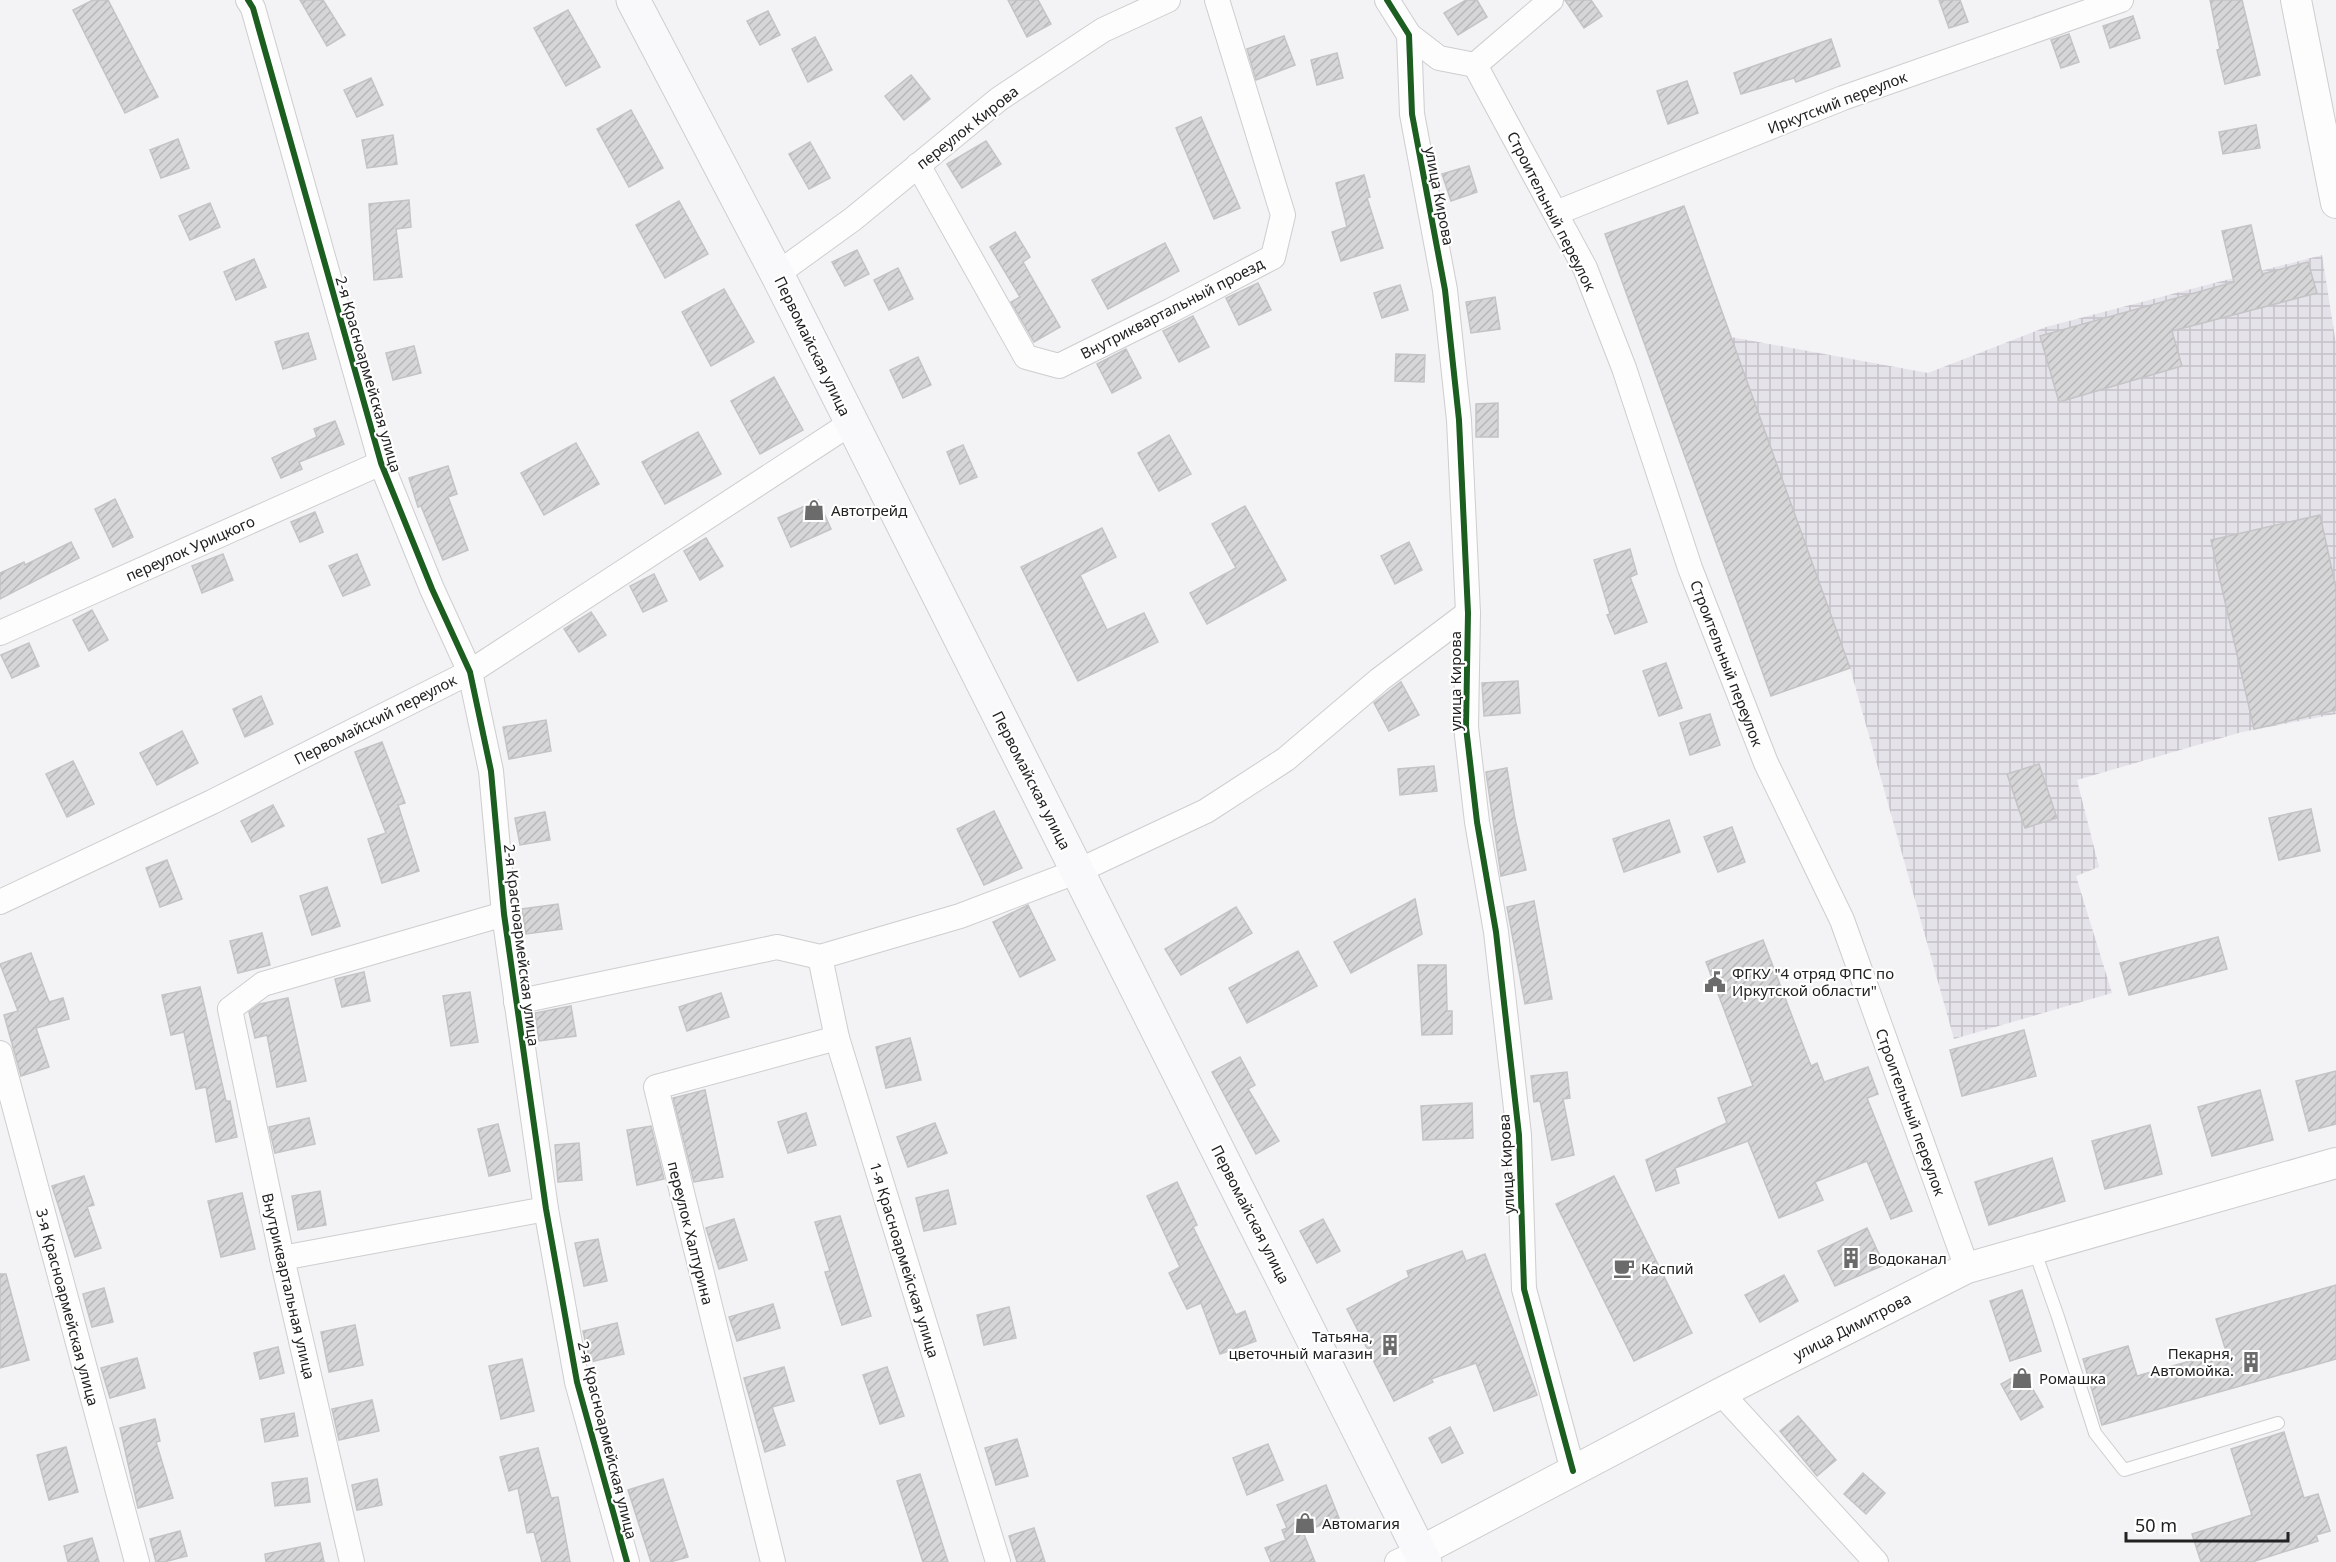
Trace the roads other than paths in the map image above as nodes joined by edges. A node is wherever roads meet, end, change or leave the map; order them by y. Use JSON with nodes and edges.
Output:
{"nodes":[{"id":1,"x":248,"y":0,"type":"edge"},
{"id":2,"x":633,"y":0,"type":"edge"},
{"id":3,"x":1168,"y":0,"type":"edge"},
{"id":4,"x":1217,"y":0,"type":"edge"},
{"id":5,"x":1387,"y":0,"type":"edge"},
{"id":6,"x":1551,"y":0,"type":"edge"},
{"id":7,"x":2121,"y":0,"type":"edge"},
{"id":8,"x":2296,"y":0,"type":"edge"},
{"id":9,"x":1409,"y":35,"type":"junction"},
{"id":10,"x":1475,"y":65,"type":"junction"},
{"id":11,"x":918,"y":165,"type":"junction"},
{"id":12,"x":2336,"y":203,"type":"edge"},
{"id":13,"x":1556,"y":213,"type":"junction"},
{"id":14,"x":777,"y":274,"type":"junction"},
{"id":15,"x":851,"y":423,"type":"junction"},
{"id":16,"x":381,"y":463,"type":"junction"},
{"id":17,"x":1468,"y":613,"type":"junction"},
{"id":18,"x":0,"y":633,"type":"edge"},
{"id":19,"x":470,"y":672,"type":"junction"},
{"id":20,"x":1078,"y":871,"type":"junction"},
{"id":21,"x":0,"y":902,"type":"edge"},
{"id":22,"x":504,"y":914,"type":"junction"},
{"id":23,"x":820,"y":957,"type":"junction"},
{"id":24,"x":516,"y":1002,"type":"junction"},
{"id":25,"x":837,"y":1038,"type":"junction"},
{"id":26,"x":0,"y":1053,"type":"edge"},
{"id":27,"x":2336,"y":1163,"type":"edge"},
{"id":28,"x":546,"y":1209,"type":"junction"},
{"id":29,"x":2033,"y":1248,"type":"junction"},
{"id":30,"x":282,"y":1258,"type":"junction"},
{"id":31,"x":1966,"y":1268,"type":"junction"},
{"id":32,"x":1720,"y":1393,"type":"junction"},
{"id":33,"x":2278,"y":1423,"type":"dead end"},
{"id":34,"x":1573,"y":1471,"type":"junction"},
{"id":35,"x":1415,"y":1558,"type":"edge"},
{"id":36,"x":137,"y":1562,"type":"edge"},
{"id":37,"x":352,"y":1562,"type":"edge"},
{"id":38,"x":627,"y":1562,"type":"edge"},
{"id":39,"x":773,"y":1562,"type":"edge"},
{"id":40,"x":998,"y":1562,"type":"edge"},
{"id":41,"x":1876,"y":1562,"type":"edge"}],
"edges":[{"from":1,"to":16,"type":"street","name":"2-я Красноармейская улица"},
{"from":2,"to":14,"type":"main road","name":"Первомайская улица"},
{"from":3,"to":11,"type":"street","name":"переулок Кирова"},
{"from":4,"to":11,"type":"street","name":"Внутриквартальный проезд"},
{"from":5,"to":9,"type":"street","name":"улица Кирова"},
{"from":6,"to":10,"type":"street"},
{"from":7,"to":13,"type":"street","name":"Иркутский переулок"},
{"from":8,"to":12,"type":"street"},
{"from":9,"to":10,"type":"street"},
{"from":9,"to":17,"type":"street","name":"улица Кирова"},
{"from":10,"to":13,"type":"street","name":"Строительный переулок"},
{"from":11,"to":14,"type":"street","name":"переулок Кирова"},
{"from":13,"to":31,"type":"street","name":"Строительный переулок"},
{"from":14,"to":15,"type":"main road","name":"Первомайская улица"},
{"from":15,"to":19,"type":"street","name":"Первомайский переулок"},
{"from":15,"to":20,"type":"main road","name":"Первомайская улица"},
{"from":16,"to":18,"type":"street","name":"переулок Урицкого"},
{"from":16,"to":19,"type":"street","name":"2-я Красноармейская улица"},
{"from":17,"to":20,"type":"street"},
{"from":17,"to":34,"type":"street","name":"улица Кирова"},
{"from":19,"to":21,"type":"street","name":"Первомайский переулок"},
{"from":19,"to":22,"type":"street","name":"2-я Красноармейская улица"},
{"from":20,"to":23,"type":"street"},
{"from":20,"to":35,"type":"main road","name":"Первомайская улица"},
{"from":22,"to":24,"type":"street","name":"2-я Красноармейская улица"},
{"from":22,"to":30,"type":"street","name":"Внутриквартальная улица"},
{"from":23,"to":24,"type":"street"},
{"from":23,"to":25,"type":"street","name":"1-я Красноармейская улица"},
{"from":24,"to":28,"type":"street","name":"2-я Красноармейская улица"},
{"from":25,"to":39,"type":"street","name":"переулок Халтурина"},
{"from":25,"to":40,"type":"street","name":"1-я Красноармейская улица"},
{"from":26,"to":36,"type":"street","name":"3-я Красноармейская улица"},
{"from":27,"to":29,"type":"street","name":"улица Димитрова"},
{"from":28,"to":30,"type":"street"},
{"from":28,"to":38,"type":"street","name":"2-я Красноармейская улица"},
{"from":29,"to":31,"type":"street","name":"улица Димитрова"},
{"from":29,"to":33,"type":"lane"},
{"from":30,"to":37,"type":"street","name":"Внутриквартальная улица"},
{"from":31,"to":32,"type":"street","name":"улица Димитрова"},
{"from":32,"to":34,"type":"street","name":"улица Димитрова"},
{"from":32,"to":41,"type":"street"},
{"from":34,"to":35,"type":"street","name":"улица Димитрова"}]}
